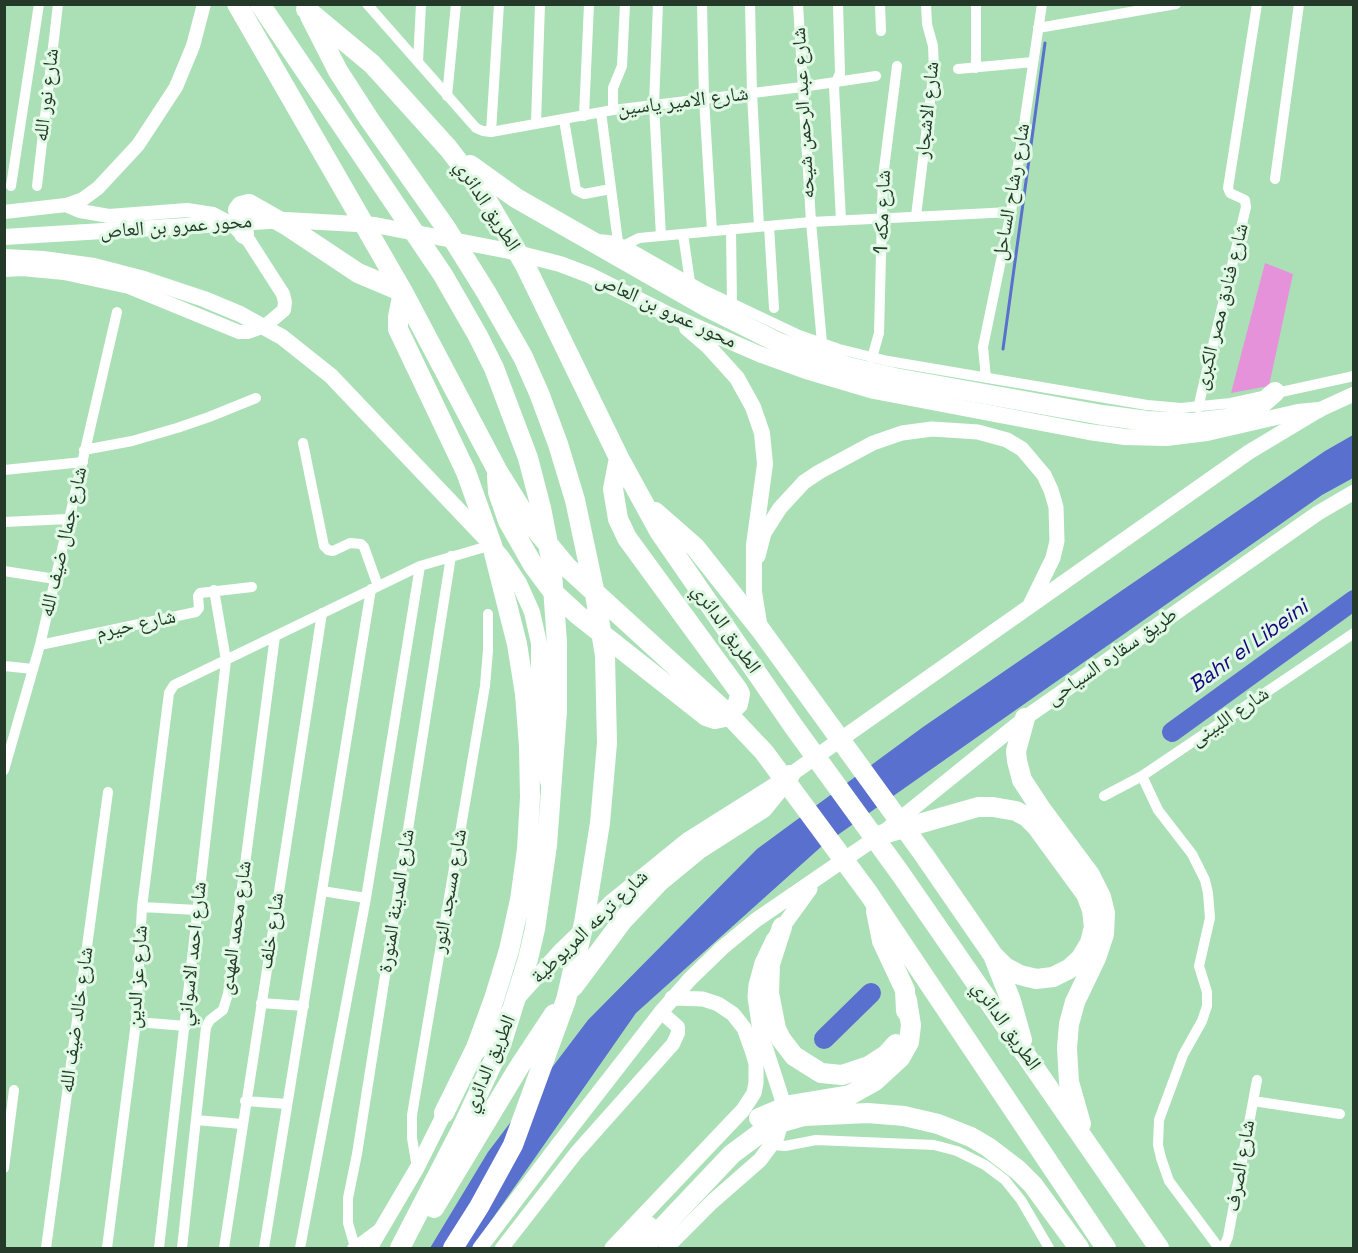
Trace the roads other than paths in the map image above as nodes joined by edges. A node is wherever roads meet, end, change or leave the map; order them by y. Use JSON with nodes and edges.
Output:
{"nodes":[{"id":1,"x":39,"y":4,"type":"edge"},
{"id":2,"x":58,"y":4,"type":"edge"},
{"id":3,"x":204,"y":4,"type":"edge"},
{"id":4,"x":237,"y":4,"type":"edge"},
{"id":5,"x":260,"y":4,"type":"edge"},
{"id":6,"x":367,"y":4,"type":"edge"},
{"id":7,"x":421,"y":4,"type":"edge"},
{"id":8,"x":456,"y":4,"type":"edge"},
{"id":9,"x":499,"y":4,"type":"edge"},
{"id":10,"x":540,"y":4,"type":"edge"},
{"id":11,"x":589,"y":4,"type":"edge"},
{"id":12,"x":625,"y":4,"type":"edge"},
{"id":13,"x":658,"y":4,"type":"edge"},
{"id":14,"x":702,"y":4,"type":"edge"},
{"id":15,"x":750,"y":4,"type":"edge"},
{"id":16,"x":798,"y":4,"type":"edge"},
{"id":17,"x":838,"y":4,"type":"edge"},
{"id":18,"x":880,"y":4,"type":"edge"},
{"id":19,"x":926,"y":4,"type":"edge"},
{"id":20,"x":976,"y":4,"type":"edge"},
{"id":21,"x":1042,"y":4,"type":"edge"},
{"id":22,"x":1176,"y":4,"type":"edge"},
{"id":23,"x":1257,"y":4,"type":"edge"},
{"id":24,"x":1299,"y":4,"type":"edge"},
{"id":25,"x":304,"y":7,"type":"edge"},
{"id":26,"x":1038,"y":28,"type":"junction"},
{"id":27,"x":881,"y":31,"type":"dead end"},
{"id":28,"x":418,"y":62,"type":"junction"},
{"id":29,"x":1033,"y":62,"type":"junction"},
{"id":30,"x":897,"y":66,"type":"dead end"},
{"id":31,"x":976,"y":68,"type":"junction"},
{"id":32,"x":958,"y":69,"type":"dead end"},
{"id":33,"x":876,"y":76,"type":"dead end"},
{"id":34,"x":836,"y":82,"type":"junction"},
{"id":35,"x":802,"y":87,"type":"junction"},
{"id":36,"x":752,"y":93,"type":"junction"},
{"id":37,"x":447,"y":96,"type":"junction"},
{"id":38,"x":704,"y":99,"type":"junction"},
{"id":39,"x":654,"y":105,"type":"junction"},
{"id":40,"x":613,"y":110,"type":"junction"},
{"id":41,"x":601,"y":112,"type":"junction"},
{"id":42,"x":584,"y":116,"type":"junction"},
{"id":43,"x":564,"y":120,"type":"junction"},
{"id":44,"x":536,"y":123,"type":"junction"},
{"id":45,"x":491,"y":132,"type":"junction"},
{"id":46,"x":448,"y":148,"type":"junction"},
{"id":47,"x":1275,"y":179,"type":"dead end"},
{"id":48,"x":12,"y":186,"type":"dead end"},
{"id":49,"x":37,"y":186,"type":"dead end"},
{"id":50,"x":611,"y":189,"type":"junction"},
{"id":51,"x":66,"y":205,"type":"junction"},
{"id":52,"x":4,"y":212,"type":"edge"},
{"id":53,"x":1011,"y":212,"type":"junction"},
{"id":54,"x":916,"y":216,"type":"junction"},
{"id":55,"x":881,"y":218,"type":"junction"},
{"id":56,"x":841,"y":220,"type":"junction"},
{"id":57,"x":810,"y":222,"type":"junction"},
{"id":58,"x":764,"y":226,"type":"junction"},
{"id":59,"x":731,"y":229,"type":"junction"},
{"id":60,"x":712,"y":231,"type":"junction"},
{"id":61,"x":244,"y":234,"type":"junction"},
{"id":62,"x":683,"y":234,"type":"junction"},
{"id":63,"x":661,"y":236,"type":"junction"},
{"id":64,"x":4,"y":237,"type":"edge"},
{"id":65,"x":586,"y":238,"type":"junction"},
{"id":66,"x":622,"y":243,"type":"junction"},
{"id":67,"x":4,"y":257,"type":"edge"},
{"id":68,"x":4,"y":270,"type":"edge"},
{"id":69,"x":690,"y":282,"type":"junction"},
{"id":70,"x":403,"y":292,"type":"junction"},
{"id":71,"x":732,"y":304,"type":"junction"},
{"id":72,"x":774,"y":308,"type":"dead end"},
{"id":73,"x":117,"y":312,"type":"dead end"},
{"id":74,"x":667,"y":314,"type":"junction"},
{"id":75,"x":822,"y":343,"type":"junction"},
{"id":76,"x":872,"y":358,"type":"junction"},
{"id":77,"x":1353,"y":376,"type":"edge"},
{"id":78,"x":987,"y":378,"type":"junction"},
{"id":79,"x":1275,"y":392,"type":"junction"},
{"id":80,"x":1353,"y":394,"type":"edge"},
{"id":81,"x":256,"y":398,"type":"dead end"},
{"id":82,"x":1198,"y":408,"type":"junction"},
{"id":83,"x":1319,"y":410,"type":"junction"},
{"id":84,"x":303,"y":442,"type":"dead end"},
{"id":85,"x":84,"y":450,"type":"junction"},
{"id":86,"x":619,"y":458,"type":"junction"},
{"id":87,"x":83,"y":462,"type":"junction"},
{"id":88,"x":4,"y":470,"type":"edge"},
{"id":89,"x":497,"y":470,"type":"junction"},
{"id":90,"x":1353,"y":492,"type":"edge"},
{"id":91,"x":641,"y":500,"type":"junction"},
{"id":92,"x":68,"y":519,"type":"junction"},
{"id":93,"x":4,"y":522,"type":"edge"},
{"id":94,"x":492,"y":544,"type":"junction"},
{"id":95,"x":451,"y":556,"type":"junction"},
{"id":96,"x":420,"y":566,"type":"junction"},
{"id":97,"x":4,"y":571,"type":"edge"},
{"id":98,"x":754,"y":576,"type":"junction"},
{"id":99,"x":55,"y":579,"type":"junction"},
{"id":100,"x":252,"y":587,"type":"dead end"},
{"id":101,"x":374,"y":588,"type":"junction"},
{"id":102,"x":214,"y":590,"type":"junction"},
{"id":103,"x":1029,"y":608,"type":"junction"},
{"id":104,"x":321,"y":614,"type":"junction"},
{"id":105,"x":488,"y":614,"type":"dead end"},
{"id":106,"x":760,"y":629,"type":"junction"},
{"id":107,"x":1353,"y":633,"type":"edge"},
{"id":108,"x":275,"y":636,"type":"junction"},
{"id":109,"x":40,"y":645,"type":"junction"},
{"id":110,"x":226,"y":660,"type":"junction"},
{"id":111,"x":4,"y":666,"type":"edge"},
{"id":112,"x":33,"y":669,"type":"junction"},
{"id":113,"x":729,"y":714,"type":"junction"},
{"id":114,"x":1025,"y":718,"type":"junction"},
{"id":115,"x":4,"y":770,"type":"edge"},
{"id":116,"x":790,"y":775,"type":"junction"},
{"id":117,"x":1142,"y":776,"type":"junction"},
{"id":118,"x":108,"y":792,"type":"dead end"},
{"id":119,"x":552,"y":793,"type":"junction"},
{"id":120,"x":1104,"y":796,"type":"dead end"},
{"id":121,"x":880,"y":836,"type":"junction"},
{"id":122,"x":819,"y":878,"type":"junction"},
{"id":123,"x":322,"y":891,"type":"junction"},
{"id":124,"x":366,"y":898,"type":"junction"},
{"id":125,"x":873,"y":900,"type":"junction"},
{"id":126,"x":142,"y":907,"type":"junction"},
{"id":127,"x":197,"y":910,"type":"junction"},
{"id":128,"x":782,"y":927,"type":"junction"},
{"id":129,"x":993,"y":955,"type":"junction"},
{"id":130,"x":672,"y":998,"type":"junction"},
{"id":131,"x":907,"y":1000,"type":"junction"},
{"id":132,"x":261,"y":1003,"type":"junction"},
{"id":133,"x":304,"y":1006,"type":"junction"},
{"id":134,"x":661,"y":1012,"type":"junction"},
{"id":135,"x":136,"y":1022,"type":"junction"},
{"id":136,"x":186,"y":1026,"type":"junction"},
{"id":137,"x":1027,"y":1057,"type":"junction"},
{"id":138,"x":1257,"y":1080,"type":"dead end"},
{"id":139,"x":14,"y":1090,"type":"dead end"},
{"id":140,"x":246,"y":1101,"type":"junction"},
{"id":141,"x":1253,"y":1101,"type":"junction"},
{"id":142,"x":287,"y":1104,"type":"junction"},
{"id":143,"x":827,"y":1107,"type":"junction"},
{"id":144,"x":743,"y":1110,"type":"junction"},
{"id":145,"x":444,"y":1113,"type":"junction"},
{"id":146,"x":1341,"y":1114,"type":"dead end"},
{"id":147,"x":196,"y":1120,"type":"junction"},
{"id":148,"x":242,"y":1124,"type":"junction"},
{"id":149,"x":773,"y":1145,"type":"junction"},
{"id":150,"x":1092,"y":1151,"type":"junction"},
{"id":151,"x":4,"y":1168,"type":"edge"},
{"id":152,"x":417,"y":1168,"type":"junction"},
{"id":153,"x":46,"y":1248,"type":"edge"},
{"id":154,"x":107,"y":1248,"type":"edge"},
{"id":155,"x":159,"y":1248,"type":"edge"},
{"id":156,"x":182,"y":1248,"type":"edge"},
{"id":157,"x":224,"y":1248,"type":"edge"},
{"id":158,"x":264,"y":1248,"type":"edge"},
{"id":159,"x":300,"y":1248,"type":"edge"},
{"id":160,"x":359,"y":1248,"type":"edge"},
{"id":161,"x":400,"y":1248,"type":"edge"},
{"id":162,"x":409,"y":1248,"type":"edge"},
{"id":163,"x":453,"y":1248,"type":"edge"},
{"id":164,"x":480,"y":1248,"type":"edge"},
{"id":165,"x":502,"y":1248,"type":"edge"},
{"id":166,"x":612,"y":1248,"type":"edge"},
{"id":167,"x":627,"y":1248,"type":"edge"},
{"id":168,"x":643,"y":1248,"type":"edge"},
{"id":169,"x":666,"y":1248,"type":"edge"},
{"id":170,"x":1049,"y":1248,"type":"edge"},
{"id":171,"x":1078,"y":1248,"type":"edge"},
{"id":172,"x":1106,"y":1248,"type":"edge"},
{"id":173,"x":1159,"y":1248,"type":"edge"},
{"id":174,"x":1220,"y":1248,"type":"edge"}],
"edges":[{"from":1,"to":48,"type":"street"},
{"from":2,"to":49,"type":"street","name":"شارع نور الله"},
{"from":3,"to":51,"type":"street"},
{"from":4,"to":70,"type":"highway","name":"الطريق الدائري"},
{"from":5,"to":119,"type":"highway","name":"الطريق الدائري"},
{"from":6,"to":28,"type":"street"},
{"from":7,"to":28,"type":"street"},
{"from":8,"to":37,"type":"street"},
{"from":9,"to":45,"type":"street"},
{"from":10,"to":44,"type":"street"},
{"from":11,"to":42,"type":"street"},
{"from":12,"to":40,"type":"street"},
{"from":13,"to":39,"type":"street"},
{"from":14,"to":38,"type":"street"},
{"from":15,"to":36,"type":"street"},
{"from":16,"to":35,"type":"street","name":"شارع عبد الرحمن شيحه"},
{"from":17,"to":34,"type":"street"},
{"from":18,"to":27,"type":"street"},
{"from":19,"to":54,"type":"street","name":"شارع الاشجار"},
{"from":20,"to":31,"type":"street"},
{"from":21,"to":26,"type":"street","name":"شارع رشاح الساحل"},
{"from":22,"to":26,"type":"street"},
{"from":23,"to":82,"type":"street","name":"شارع فنادق مصر الكبرى"},
{"from":24,"to":47,"type":"street"},
{"from":25,"to":46,"type":"highway","name":"الطريق الدائري"},
{"from":25,"to":163,"type":"highway","name":"الطريق الدائري"},
{"from":26,"to":29,"type":"street","name":"شارع رشاح الساحل"},
{"from":28,"to":37,"type":"street"},
{"from":29,"to":31,"type":"street"},
{"from":29,"to":53,"type":"street","name":"شارع رشاح الساحل"},
{"from":30,"to":55,"type":"street","name":"شارع مكه 1"},
{"from":31,"to":32,"type":"street"},
{"from":33,"to":34,"type":"street","name":"شارع الامير ياسين"},
{"from":34,"to":35,"type":"street","name":"شارع الامير ياسين"},
{"from":34,"to":56,"type":"street"},
{"from":35,"to":36,"type":"street","name":"شارع الامير ياسين"},
{"from":35,"to":57,"type":"street","name":"شارع عبد الرحمن شيحه"},
{"from":36,"to":38,"type":"street","name":"شارع الامير ياسين"},
{"from":36,"to":58,"type":"street"},
{"from":37,"to":45,"type":"street"},
{"from":38,"to":39,"type":"street","name":"شارع الامير ياسين"},
{"from":38,"to":60,"type":"street"},
{"from":39,"to":40,"type":"street","name":"شارع الامير ياسين"},
{"from":39,"to":63,"type":"street"},
{"from":40,"to":41,"type":"street","name":"شارع الامير ياسين"},
{"from":41,"to":42,"type":"street","name":"شارع الامير ياسين"},
{"from":41,"to":50,"type":"street"},
{"from":42,"to":43,"type":"street","name":"شارع الامير ياسين"},
{"from":43,"to":44,"type":"street","name":"شارع الامير ياسين"},
{"from":43,"to":50,"type":"street"},
{"from":44,"to":45,"type":"street","name":"شارع الامير ياسين"},
{"from":46,"to":65,"type":"highway"},
{"from":46,"to":86,"type":"highway","name":"الطريق الدائري"},
{"from":50,"to":66,"type":"street"},
{"from":51,"to":52,"type":"street"},
{"from":51,"to":61,"type":"street"},
{"from":53,"to":54,"type":"street"},
{"from":53,"to":78,"type":"street","name":"شارع رشاح الساحل"},
{"from":54,"to":55,"type":"street"},
{"from":55,"to":56,"type":"street"},
{"from":55,"to":76,"type":"street","name":"شارع مكه 1"},
{"from":56,"to":57,"type":"street"},
{"from":57,"to":58,"type":"street"},
{"from":57,"to":75,"type":"street","name":"شارع عبد الرحمن شيحه"},
{"from":58,"to":59,"type":"street"},
{"from":58,"to":72,"type":"street"},
{"from":59,"to":60,"type":"street"},
{"from":59,"to":71,"type":"street"},
{"from":60,"to":62,"type":"street"},
{"from":61,"to":68,"type":"street"},
{"from":61,"to":70,"type":"highway"},
{"from":62,"to":63,"type":"street"},
{"from":62,"to":69,"type":"street"},
{"from":63,"to":66,"type":"street"},
{"from":64,"to":74,"type":"main road","name":"محور عمرو بن العاص"},
{"from":65,"to":66,"type":"street"},
{"from":65,"to":79,"type":"highway"},
{"from":66,"to":69,"type":"street"},
{"from":67,"to":119,"type":"main road","name":"محور عمرو بن العاص"},
{"from":69,"to":71,"type":"street"},
{"from":70,"to":89,"type":"highway","name":"الطريق الدائري"},
{"from":70,"to":94,"type":"highway"},
{"from":71,"to":75,"type":"street"},
{"from":73,"to":85,"type":"street","name":"شارع جمال ضيف الله"},
{"from":74,"to":83,"type":"main road","name":"محور عمرو بن العاص"},
{"from":74,"to":98,"type":"main road"},
{"from":75,"to":76,"type":"street"},
{"from":76,"to":78,"type":"street"},
{"from":77,"to":79,"type":"street"},
{"from":78,"to":82,"type":"street"},
{"from":79,"to":82,"type":"street"},
{"from":80,"to":83,"type":"main road"},
{"from":81,"to":85,"type":"street"},
{"from":83,"to":103,"type":"main road"},
{"from":84,"to":101,"type":"street"},
{"from":85,"to":87,"type":"street","name":"شارع جمال ضيف الله"},
{"from":86,"to":91,"type":"highway","name":"الطريق الدائري"},
{"from":86,"to":113,"type":"highway"},
{"from":87,"to":88,"type":"street"},
{"from":87,"to":92,"type":"street","name":"شارع جمال ضيف الله"},
{"from":89,"to":113,"type":"highway","name":"الطريق الدائري"},
{"from":89,"to":113,"type":"highway"},
{"from":90,"to":114,"type":"main road","name":"طريق سقاره السياحى"},
{"from":91,"to":106,"type":"highway"},
{"from":91,"to":137,"type":"highway","name":"الطريق الدائري"},
{"from":92,"to":93,"type":"street"},
{"from":92,"to":99,"type":"street","name":"شارع جمال ضيف الله"},
{"from":94,"to":95,"type":"street"},
{"from":94,"to":145,"type":"highway"},
{"from":95,"to":96,"type":"street"},
{"from":95,"to":160,"type":"street","name":"شارع المدينة المنورة"},
{"from":96,"to":101,"type":"street"},
{"from":96,"to":124,"type":"street"},
{"from":97,"to":99,"type":"street"},
{"from":98,"to":103,"type":"main road"},
{"from":98,"to":106,"type":"main road"},
{"from":99,"to":109,"type":"street","name":"شارع جمال ضيف الله"},
{"from":100,"to":102,"type":"street"},
{"from":101,"to":104,"type":"street"},
{"from":101,"to":123,"type":"street"},
{"from":102,"to":109,"type":"street","name":"شارع حيرم"},
{"from":102,"to":110,"type":"street","name":"شارع احمد الاسواني"},
{"from":103,"to":116,"type":"main road","name":"شارع ترعه المريوطية"},
{"from":104,"to":108,"type":"street"},
{"from":104,"to":132,"type":"street","name":"شارع خلف"},
{"from":105,"to":152,"type":"street","name":"شارع مسجد النور"},
{"from":106,"to":129,"type":"highway"},
{"from":107,"to":117,"type":"street","name":"شارع اللبينى"},
{"from":108,"to":110,"type":"street"},
{"from":108,"to":147,"type":"street","name":"شارع محمد المهدى"},
{"from":109,"to":112,"type":"street","name":"شارع جمال ضيف الله"},
{"from":110,"to":126,"type":"street","name":"شارع عز الدين"},
{"from":110,"to":127,"type":"street","name":"شارع احمد الاسواني"},
{"from":111,"to":112,"type":"street"},
{"from":112,"to":115,"type":"street","name":"شارع جمال ضيف الله"},
{"from":113,"to":125,"type":"highway","name":"الطريق الدائري"},
{"from":114,"to":121,"type":"main road","name":"طريق سقاره السياحى"},
{"from":114,"to":150,"type":"highway"},
{"from":116,"to":145,"type":"main road","name":"شارع ترعه المريوطية"},
{"from":116,"to":162,"type":"highway"},
{"from":117,"to":120,"type":"street","name":"شارع اللبينى"},
{"from":117,"to":174,"type":"street"},
{"from":118,"to":153,"type":"street","name":"شارع خالد ضيف الله"},
{"from":119,"to":161,"type":"highway","name":"الطريق الدائري"},
{"from":121,"to":122,"type":"main road"},
{"from":121,"to":129,"type":"highway"},
{"from":122,"to":128,"type":"main road"},
{"from":122,"to":130,"type":"main road"},
{"from":123,"to":124,"type":"street"},
{"from":123,"to":133,"type":"street"},
{"from":124,"to":159,"type":"street"},
{"from":125,"to":131,"type":"highway"},
{"from":125,"to":172,"type":"highway","name":"الطريق الدائري"},
{"from":126,"to":127,"type":"street"},
{"from":126,"to":135,"type":"street","name":"شارع عز الدين"},
{"from":127,"to":136,"type":"street","name":"شارع احمد الاسواني"},
{"from":128,"to":131,"type":"highway"},
{"from":128,"to":149,"type":"main road"},
{"from":129,"to":137,"type":"highway"},
{"from":130,"to":134,"type":"main road"},
{"from":130,"to":144,"type":"main road"},
{"from":131,"to":143,"type":"highway"},
{"from":132,"to":133,"type":"street"},
{"from":132,"to":140,"type":"street","name":"شارع خلف"},
{"from":133,"to":142,"type":"street"},
{"from":134,"to":164,"type":"main road"},
{"from":134,"to":165,"type":"street"},
{"from":135,"to":136,"type":"street"},
{"from":135,"to":154,"type":"street","name":"شارع عز الدين"},
{"from":136,"to":155,"type":"street","name":"شارع احمد الاسواني"},
{"from":137,"to":150,"type":"highway","name":"الطريق الدائري"},
{"from":138,"to":141,"type":"street","name":"شارع الصرف"},
{"from":139,"to":151,"type":"street"},
{"from":140,"to":142,"type":"street"},
{"from":140,"to":148,"type":"street","name":"شارع خلف"},
{"from":141,"to":146,"type":"street"},
{"from":141,"to":174,"type":"street","name":"شارع الصرف"},
{"from":142,"to":158,"type":"street"},
{"from":143,"to":167,"type":"highway"},
{"from":143,"to":168,"type":"highway"},
{"from":143,"to":171,"type":"highway"},
{"from":144,"to":149,"type":"main road"},
{"from":144,"to":166,"type":"main road"},
{"from":145,"to":152,"type":"main road","name":"شارع ترعه المريوطية"},
{"from":147,"to":148,"type":"street"},
{"from":147,"to":156,"type":"street","name":"شارع محمد المهدى"},
{"from":148,"to":157,"type":"street","name":"شارع خلف"},
{"from":149,"to":169,"type":"main road"},
{"from":149,"to":170,"type":"street"},
{"from":150,"to":173,"type":"highway","name":"الطريق الدائري"},
{"from":152,"to":160,"type":"main road","name":"شارع ترعه المريوطية"}]}
